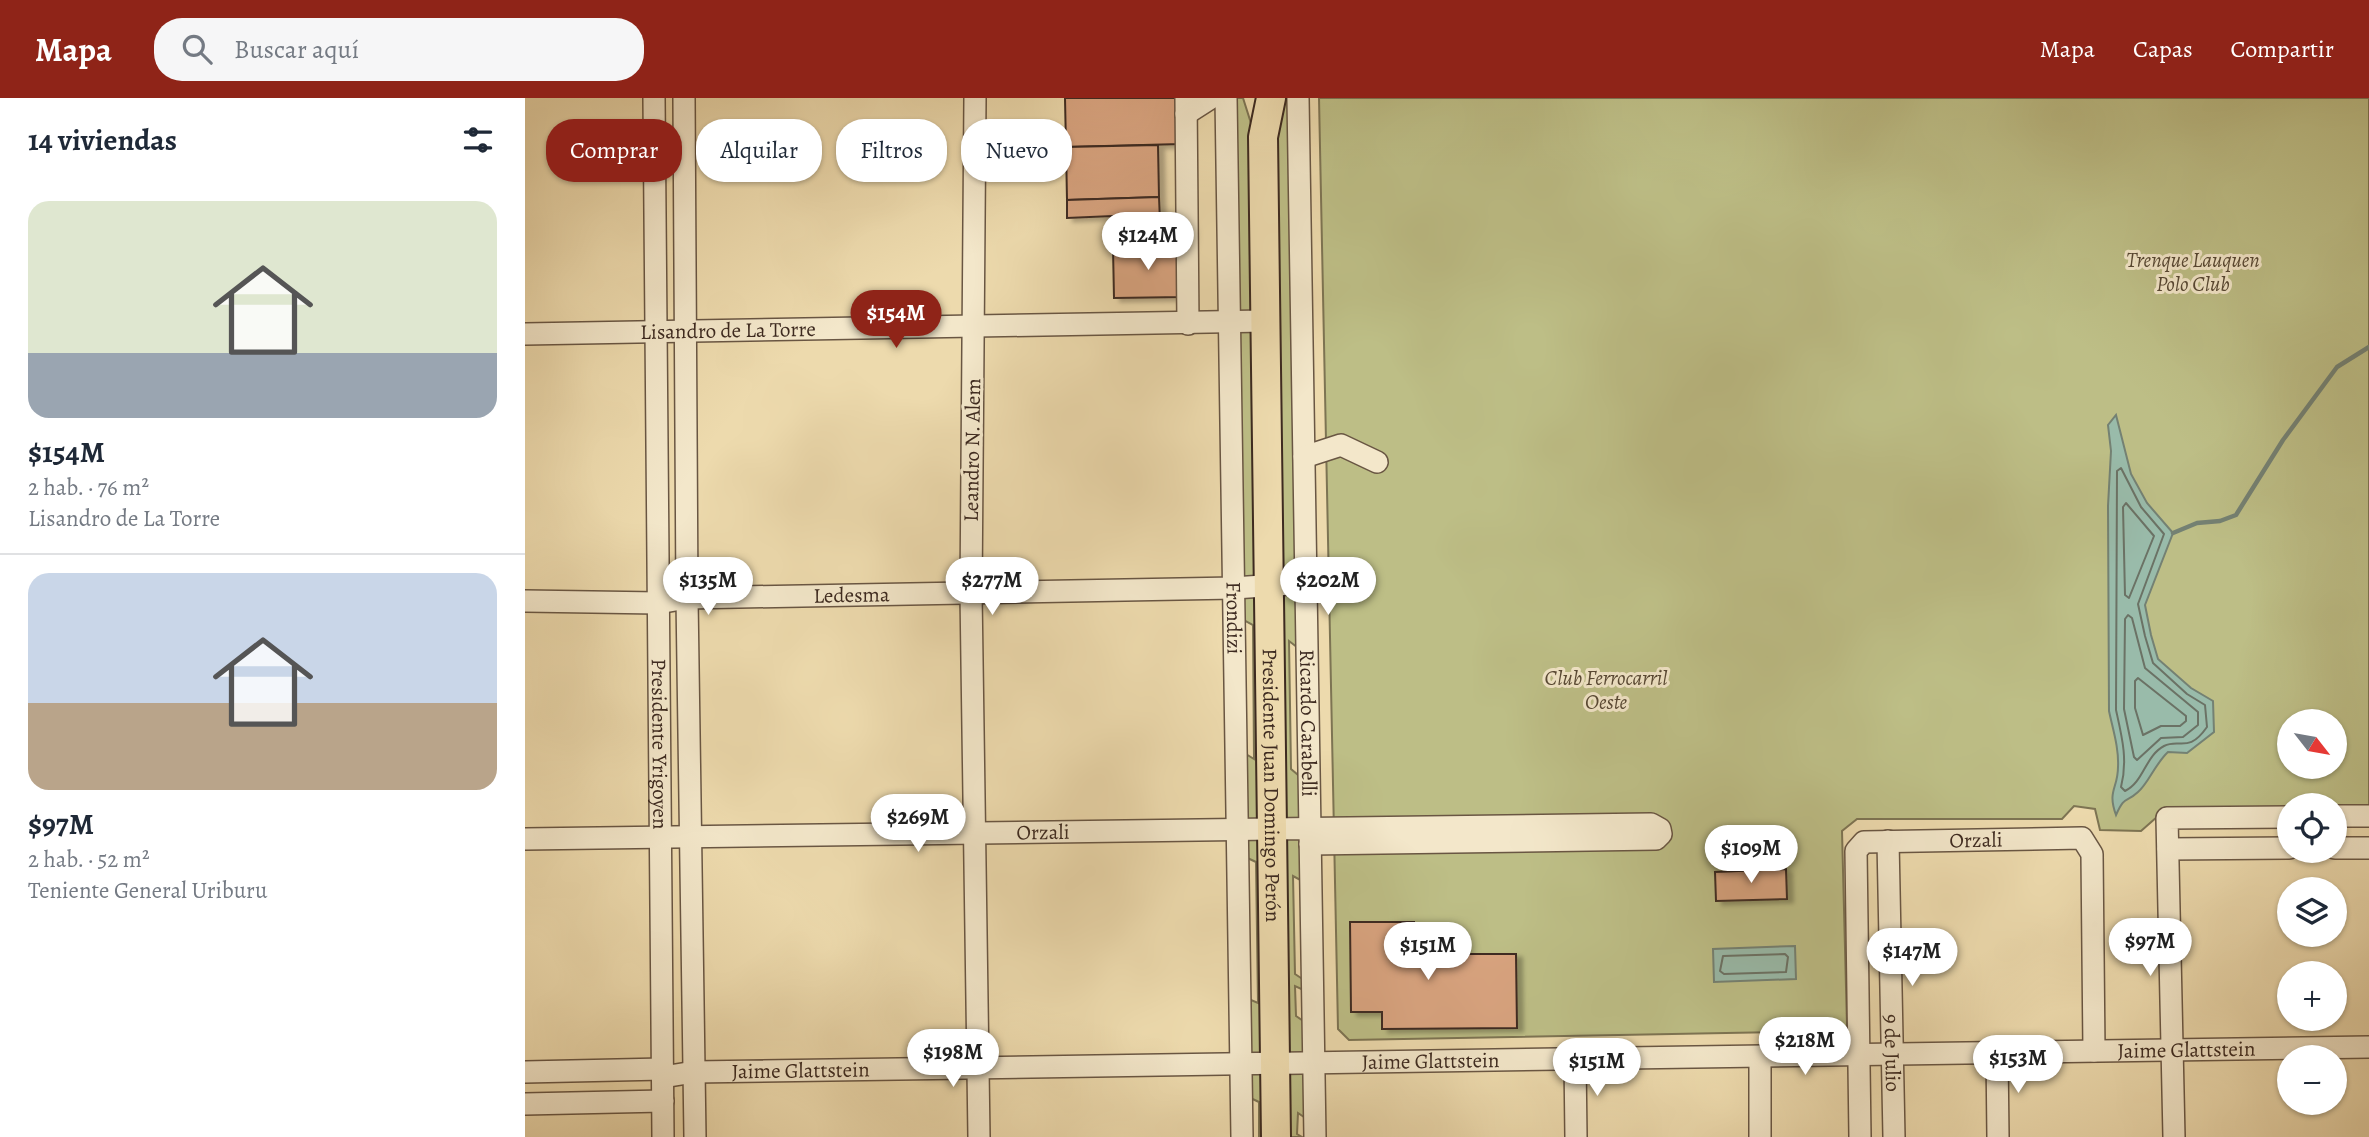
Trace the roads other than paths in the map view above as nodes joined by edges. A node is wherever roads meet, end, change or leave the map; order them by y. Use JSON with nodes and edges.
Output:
{"nodes":[{"id":1,"x":654,"y":98,"type":"edge"},
{"id":2,"x":684,"y":98,"type":"edge"},
{"id":3,"x":975,"y":98,"type":"edge"},
{"id":4,"x":1211,"y":98,"type":"edge"},
{"id":5,"x":1226,"y":98,"type":"edge"},
{"id":6,"x":1251,"y":98,"type":"edge"},
{"id":7,"x":1271,"y":98,"type":"edge"},
{"id":8,"x":1298,"y":98,"type":"edge"},
{"id":9,"x":1186,"y":106,"type":"edge"},
{"id":10,"x":1263,"y":137,"type":"junction"},
{"id":11,"x":1265,"y":321,"type":"junction"},
{"id":12,"x":1230,"y":323,"type":"junction"},
{"id":13,"x":1188,"y":324,"type":"junction"},
{"id":14,"x":973,"y":328,"type":"junction"},
{"id":15,"x":657,"y":333,"type":"junction"},
{"id":16,"x":685,"y":333,"type":"junction"},
{"id":17,"x":525,"y":334,"type":"edge"},
{"id":18,"x":1304,"y":457,"type":"junction"},
{"id":19,"x":1377,"y":462,"type":"dead end"},
{"id":20,"x":1306,"y":583,"type":"junction"},
{"id":21,"x":1269,"y":585,"type":"junction"},
{"id":22,"x":1234,"y":588,"type":"junction"},
{"id":23,"x":971,"y":593,"type":"junction"},
{"id":24,"x":687,"y":598,"type":"junction"},
{"id":25,"x":525,"y":601,"type":"edge"},
{"id":26,"x":658,"y":603,"type":"junction"},
{"id":27,"x":2347,"y":816,"type":"edge"},
{"id":28,"x":2369,"y":816,"type":"edge"},
{"id":29,"x":2277,"y":817,"type":"edge"},
{"id":30,"x":1272,"y":827,"type":"junction"},
{"id":31,"x":1238,"y":828,"type":"junction"},
{"id":32,"x":974,"y":832,"type":"junction"},
{"id":33,"x":1310,"y":835,"type":"junction"},
{"id":34,"x":690,"y":836,"type":"junction"},
{"id":35,"x":659,"y":837,"type":"junction"},
{"id":36,"x":525,"y":839,"type":"edge"},
{"id":37,"x":1888,"y":841,"type":"junction"},
{"id":38,"x":2277,"y":848,"type":"edge"},
{"id":39,"x":2347,"y":848,"type":"edge"},
{"id":40,"x":2369,"y":848,"type":"edge"},
{"id":41,"x":2168,"y":849,"type":"junction"},
{"id":42,"x":1856,"y":851,"type":"joint"},
{"id":43,"x":2369,"y":1047,"type":"edge"},
{"id":44,"x":2172,"y":1050,"type":"junction"},
{"id":45,"x":2094,"y":1052,"type":"junction"},
{"id":46,"x":1997,"y":1053,"type":"junction"},
{"id":47,"x":1892,"y":1054,"type":"junction"},
{"id":48,"x":1859,"y":1055,"type":"junction"},
{"id":49,"x":1760,"y":1056,"type":"junction"},
{"id":50,"x":1575,"y":1059,"type":"junction"},
{"id":51,"x":1314,"y":1063,"type":"junction"},
{"id":52,"x":1241,"y":1064,"type":"junction"},
{"id":53,"x":1275,"y":1064,"type":"junction"},
{"id":54,"x":978,"y":1068,"type":"junction"},
{"id":55,"x":525,"y":1072,"type":"edge"},
{"id":56,"x":694,"y":1072,"type":"junction"},
{"id":57,"x":663,"y":1073,"type":"junction"},
{"id":58,"x":663,"y":1101,"type":"junction"},
{"id":59,"x":525,"y":1104,"type":"edge"},
{"id":60,"x":663,"y":1137,"type":"edge"},
{"id":61,"x":695,"y":1137,"type":"edge"},
{"id":62,"x":979,"y":1137,"type":"edge"},
{"id":63,"x":1242,"y":1137,"type":"edge"},
{"id":64,"x":1276,"y":1137,"type":"edge"},
{"id":65,"x":1315,"y":1137,"type":"edge"},
{"id":66,"x":1576,"y":1137,"type":"edge"},
{"id":67,"x":1760,"y":1137,"type":"edge"},
{"id":68,"x":1860,"y":1137,"type":"edge"},
{"id":69,"x":1894,"y":1137,"type":"edge"},
{"id":70,"x":1998,"y":1137,"type":"edge"},
{"id":71,"x":2174,"y":1137,"type":"edge"}],
"edges":[{"from":1,"to":15,"type":"street","name":"Presidente Yrigoyen"},
{"from":2,"to":16,"type":"street","name":"Presidente Yrigoyen"},
{"from":3,"to":14,"type":"street","name":"Leandro N. Alem"},
{"from":4,"to":9,"type":"street"},
{"from":5,"to":12,"type":"street","name":"Frondizi"},
{"from":6,"to":10,"type":"main road","name":"Presidente Juan Domingo Perón"},
{"from":7,"to":10,"type":"main road","name":"Presidente Juan Domingo Perón"},
{"from":8,"to":18,"type":"street","name":"Ricardo Carabelli"},
{"from":9,"to":13,"type":"street"},
{"from":10,"to":11,"type":"main road","name":"Presidente Juan Domingo Perón"},
{"from":11,"to":12,"type":"street","name":"Lisandro de La Torre"},
{"from":11,"to":21,"type":"main road","name":"Presidente Juan Domingo Perón"},
{"from":12,"to":13,"type":"street","name":"Lisandro de La Torre"},
{"from":12,"to":22,"type":"street","name":"Frondizi"},
{"from":13,"to":14,"type":"street","name":"Lisandro de La Torre"},
{"from":14,"to":16,"type":"street","name":"Lisandro de La Torre"},
{"from":14,"to":23,"type":"street","name":"Leandro N. Alem"},
{"from":15,"to":16,"type":"street","name":"Lisandro de La Torre"},
{"from":15,"to":17,"type":"street","name":"Lisandro de La Torre"},
{"from":15,"to":26,"type":"street","name":"Presidente Yrigoyen"},
{"from":16,"to":24,"type":"street","name":"Presidente Yrigoyen"},
{"from":18,"to":19,"type":"street"},
{"from":18,"to":20,"type":"street","name":"Ricardo Carabelli"},
{"from":20,"to":21,"type":"street","name":"Ledesma"},
{"from":20,"to":33,"type":"street","name":"Ricardo Carabelli"},
{"from":21,"to":22,"type":"street","name":"Ledesma"},
{"from":21,"to":30,"type":"main road","name":"Presidente Juan Domingo Perón"},
{"from":22,"to":23,"type":"street","name":"Ledesma"},
{"from":22,"to":31,"type":"street","name":"Frondizi"},
{"from":23,"to":24,"type":"street","name":"Ledesma"},
{"from":23,"to":32,"type":"street","name":"Leandro N. Alem"},
{"from":24,"to":26,"type":"street","name":"Ledesma"},
{"from":24,"to":34,"type":"street","name":"Presidente Yrigoyen"},
{"from":25,"to":26,"type":"street","name":"Ledesma"},
{"from":26,"to":35,"type":"street","name":"Presidente Yrigoyen"},
{"from":27,"to":28,"type":"street"},
{"from":29,"to":41,"type":"street"},
{"from":30,"to":31,"type":"street","name":"Orzali"},
{"from":30,"to":33,"type":"street","name":"Orzali"},
{"from":30,"to":53,"type":"main road","name":"Presidente Juan Domingo Perón"},
{"from":31,"to":32,"type":"street","name":"Orzali"},
{"from":31,"to":52,"type":"street","name":"Frondizi"},
{"from":32,"to":34,"type":"street","name":"Orzali"},
{"from":32,"to":54,"type":"street","name":"Leandro N. Alem"},
{"from":33,"to":33,"type":"street"},
{"from":33,"to":51,"type":"street","name":"Ricardo Carabelli"},
{"from":34,"to":35,"type":"street","name":"Orzali"},
{"from":34,"to":56,"type":"street","name":"Presidente Yrigoyen"},
{"from":35,"to":36,"type":"street","name":"Orzali"},
{"from":35,"to":57,"type":"street","name":"Presidente Yrigoyen"},
{"from":37,"to":42,"type":"street","name":"Orzali"},
{"from":37,"to":45,"type":"street","name":"Orzali"},
{"from":37,"to":47,"type":"street","name":"9 de Julio"},
{"from":38,"to":41,"type":"street"},
{"from":39,"to":40,"type":"street"},
{"from":41,"to":44,"type":"street"},
{"from":42,"to":48,"type":"street","name":"9 de Julio"},
{"from":43,"to":44,"type":"street","name":"Jaime Glattstein"},
{"from":44,"to":45,"type":"street","name":"Jaime Glattstein"},
{"from":44,"to":71,"type":"street"},
{"from":45,"to":46,"type":"street","name":"Jaime Glattstein"},
{"from":46,"to":47,"type":"street","name":"Jaime Glattstein"},
{"from":46,"to":70,"type":"street"},
{"from":47,"to":48,"type":"street","name":"Jaime Glattstein"},
{"from":47,"to":69,"type":"street","name":"9 de Julio"},
{"from":48,"to":49,"type":"street","name":"Jaime Glattstein"},
{"from":48,"to":68,"type":"street","name":"9 de Julio"},
{"from":49,"to":50,"type":"street","name":"Jaime Glattstein"},
{"from":49,"to":67,"type":"street"},
{"from":50,"to":51,"type":"street","name":"Jaime Glattstein"},
{"from":50,"to":66,"type":"street"},
{"from":51,"to":53,"type":"street","name":"Jaime Glattstein"},
{"from":51,"to":65,"type":"street","name":"Ricardo Carabelli"},
{"from":52,"to":53,"type":"street","name":"Jaime Glattstein"},
{"from":52,"to":54,"type":"street","name":"Jaime Glattstein"},
{"from":52,"to":63,"type":"street","name":"Frondizi"},
{"from":53,"to":64,"type":"main road","name":"Presidente Juan Domingo Perón"},
{"from":54,"to":56,"type":"street","name":"Jaime Glattstein"},
{"from":54,"to":62,"type":"street","name":"Leandro N. Alem"},
{"from":55,"to":57,"type":"street","name":"Jaime Glattstein"},
{"from":56,"to":57,"type":"street","name":"Jaime Glattstein"},
{"from":56,"to":61,"type":"street","name":"Presidente Yrigoyen"},
{"from":57,"to":58,"type":"street","name":"Presidente Yrigoyen"},
{"from":58,"to":59,"type":"street"},
{"from":58,"to":60,"type":"street","name":"Presidente Yrigoyen"}]}
